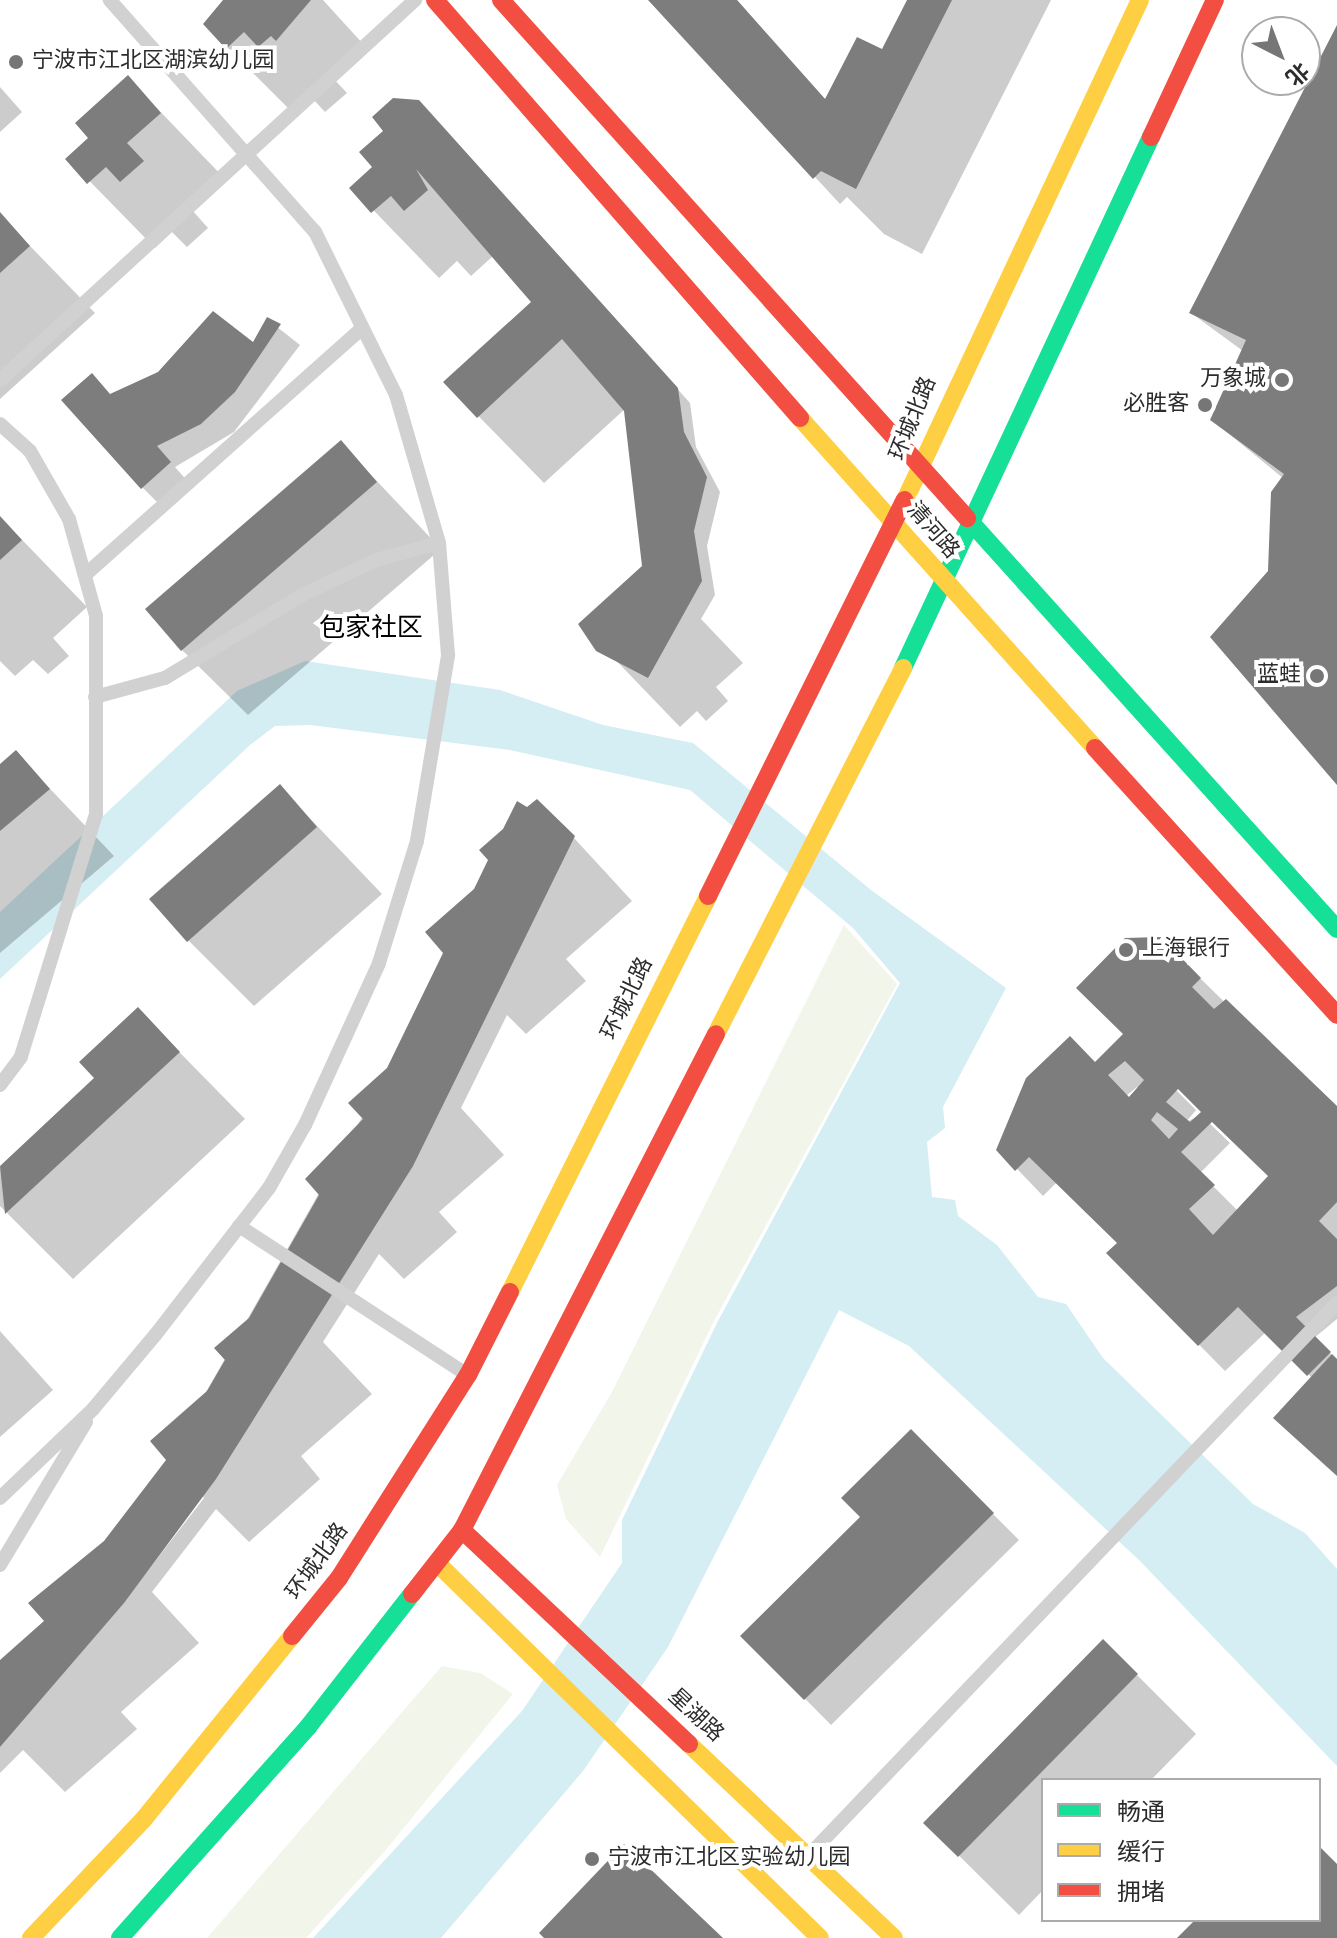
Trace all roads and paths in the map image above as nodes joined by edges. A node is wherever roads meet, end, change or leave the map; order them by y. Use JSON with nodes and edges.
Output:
{"nodes":[{"id":1,"x":110,"y":0,"type":"edge"},
{"id":2,"x":415,"y":0,"type":"edge"},
{"id":3,"x":435,"y":0,"type":"edge"},
{"id":4,"x":501,"y":0,"type":"edge"},
{"id":5,"x":1140,"y":0,"type":"edge"},
{"id":6,"x":1215,"y":0,"type":"edge"},
{"id":7,"x":249,"y":153,"type":"junction"},
{"id":8,"x":362,"y":328,"type":"junction"},
{"id":9,"x":0,"y":380,"type":"edge"},
{"id":10,"x":0,"y":424,"type":"edge"},
{"id":11,"x":919,"y":470,"type":"junction"},
{"id":12,"x":894,"y":523,"type":"junction"},
{"id":13,"x":969,"y":527,"type":"junction"},
{"id":14,"x":439,"y":543,"type":"junction"},
{"id":15,"x":85,"y":575,"type":"junction"},
{"id":16,"x":945,"y":583,"type":"junction"},
{"id":17,"x":95,"y":697,"type":"junction"},
{"id":18,"x":1337,"y":929,"type":"edge"},
{"id":19,"x":1337,"y":1015,"type":"edge"},
{"id":20,"x":0,"y":1085,"type":"edge"},
{"id":21,"x":239,"y":1226,"type":"junction"},
{"id":22,"x":1337,"y":1303,"type":"edge"},
{"id":23,"x":468,"y":1375,"type":"junction"},
{"id":24,"x":93,"y":1409,"type":"junction"},
{"id":25,"x":0,"y":1498,"type":"edge"},
{"id":26,"x":462,"y":1530,"type":"junction"},
{"id":27,"x":437,"y":1563,"type":"junction"},
{"id":28,"x":0,"y":1565,"type":"edge"},
{"id":29,"x":808,"y":1857,"type":"junction"},
{"id":30,"x":31,"y":1938,"type":"edge"},
{"id":31,"x":120,"y":1938,"type":"edge"},
{"id":32,"x":820,"y":1938,"type":"edge"},
{"id":33,"x":894,"y":1938,"type":"edge"}],
"edges":[{"from":1,"to":7,"type":"lane"},
{"from":2,"to":7,"type":"lane"},
{"from":3,"to":12,"type":"main road","name":"清河路"},
{"from":4,"to":11,"type":"main road","name":"清河路"},
{"from":5,"to":11,"type":"main road","name":"环城北路"},
{"from":6,"to":13,"type":"main road"},
{"from":7,"to":8,"type":"lane"},
{"from":7,"to":9,"type":"lane"},
{"from":8,"to":14,"type":"lane"},
{"from":8,"to":15,"type":"lane"},
{"from":10,"to":15,"type":"lane"},
{"from":11,"to":12,"type":"main road","name":"环城北路"},
{"from":11,"to":13,"type":"main road","name":"清河路"},
{"from":12,"to":16,"type":"main road","name":"清河路"},
{"from":12,"to":23,"type":"main road","name":"环城北路"},
{"from":13,"to":16,"type":"main road"},
{"from":13,"to":18,"type":"main road","name":"清河路"},
{"from":14,"to":17,"type":"lane"},
{"from":14,"to":21,"type":"lane"},
{"from":15,"to":17,"type":"lane"},
{"from":16,"to":19,"type":"main road","name":"清河路"},
{"from":16,"to":26,"type":"main road"},
{"from":17,"to":20,"type":"lane"},
{"from":21,"to":23,"type":"lane"},
{"from":21,"to":24,"type":"lane"},
{"from":22,"to":29,"type":"lane"},
{"from":23,"to":30,"type":"main road","name":"环城北路"},
{"from":24,"to":25,"type":"lane"},
{"from":24,"to":28,"type":"lane"},
{"from":26,"to":27,"type":"main road"},
{"from":26,"to":29,"type":"main road","name":"星湖路"},
{"from":27,"to":31,"type":"main road"},
{"from":27,"to":32,"type":"main road"},
{"from":29,"to":33,"type":"main road","name":"星湖路"}]}
